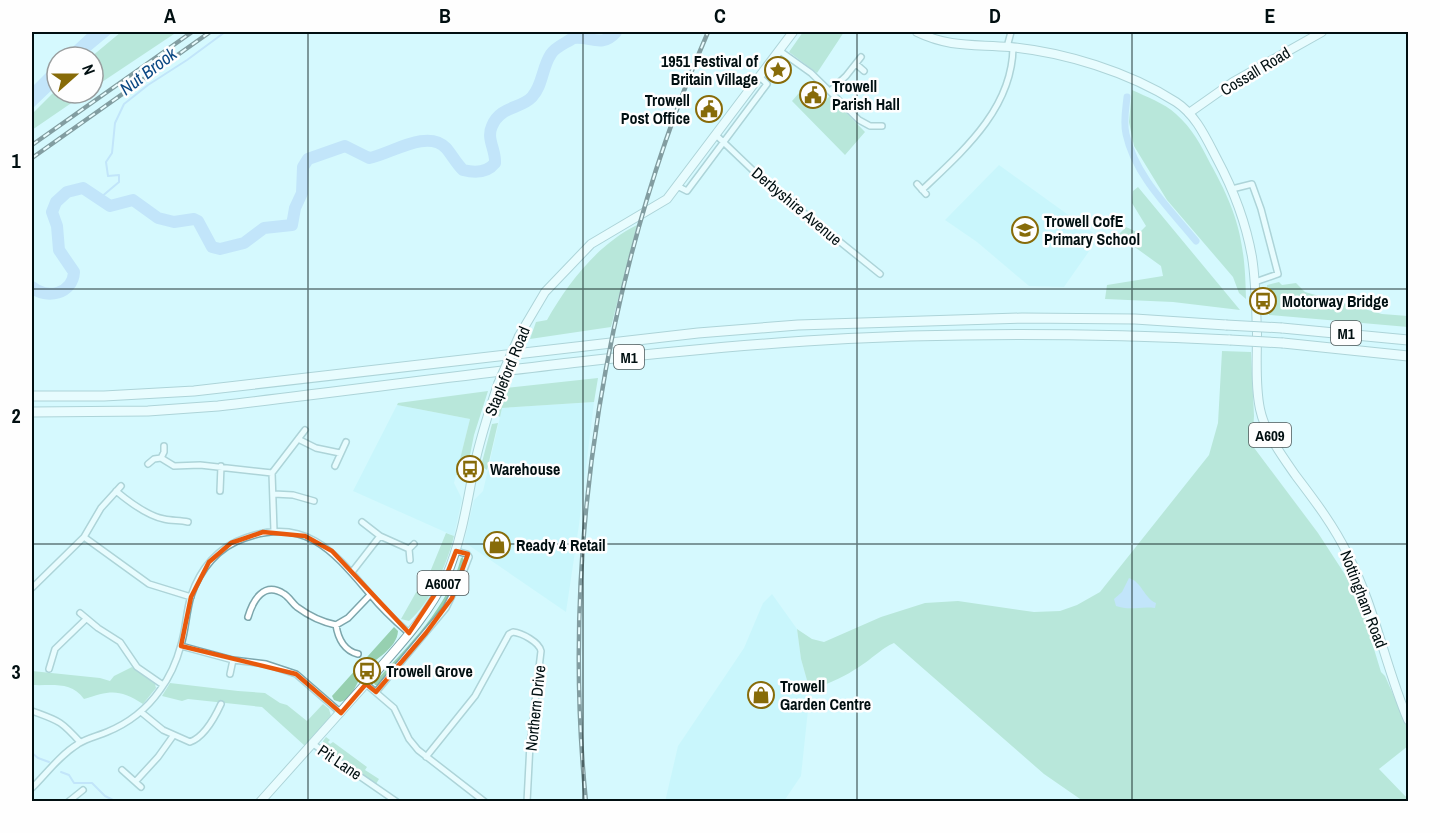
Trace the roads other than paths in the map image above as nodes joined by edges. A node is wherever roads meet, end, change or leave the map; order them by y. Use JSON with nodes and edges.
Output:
{"nodes":[{"id":1,"x":793,"y":32,"type":"edge"},
{"id":2,"x":917,"y":32,"type":"edge"},
{"id":3,"x":1011,"y":32,"type":"edge"},
{"id":4,"x":1322,"y":32,"type":"edge"},
{"id":5,"x":1010,"y":47,"type":"junction"},
{"id":6,"x":780,"y":51,"type":"junction"},
{"id":7,"x":861,"y":57,"type":"dead end"},
{"id":8,"x":856,"y":64,"type":"junction"},
{"id":9,"x":864,"y":71,"type":"dead end"},
{"id":10,"x":760,"y":76,"type":"junction"},
{"id":11,"x":830,"y":91,"type":"junction"},
{"id":12,"x":1189,"y":113,"type":"junction"},
{"id":13,"x":882,"y":126,"type":"dead end"},
{"id":14,"x":716,"y":135,"type":"junction"},
{"id":15,"x":724,"y":142,"type":"junction"},
{"id":16,"x":917,"y":184,"type":"dead end"},
{"id":17,"x":677,"y":186,"type":"junction"},
{"id":18,"x":1232,"y":189,"type":"junction"},
{"id":19,"x":880,"y":274,"type":"dead end"},
{"id":20,"x":1255,"y":282,"type":"junction"},
{"id":21,"x":1408,"y":340,"type":"edge"},
{"id":22,"x":1408,"y":356,"type":"edge"},
{"id":23,"x":32,"y":396,"type":"edge"},
{"id":24,"x":32,"y":412,"type":"edge"},
{"id":25,"x":305,"y":430,"type":"dead end"},
{"id":26,"x":298,"y":439,"type":"junction"},
{"id":27,"x":346,"y":442,"type":"dead end"},
{"id":28,"x":164,"y":446,"type":"dead end"},
{"id":29,"x":340,"y":453,"type":"junction"},
{"id":30,"x":160,"y":458,"type":"junction"},
{"id":31,"x":148,"y":464,"type":"dead end"},
{"id":32,"x":221,"y":466,"type":"junction"},
{"id":33,"x":335,"y":466,"type":"dead end"},
{"id":34,"x":272,"y":472,"type":"junction"},
{"id":35,"x":121,"y":486,"type":"dead end"},
{"id":36,"x":116,"y":491,"type":"junction"},
{"id":37,"x":220,"y":491,"type":"dead end"},
{"id":38,"x":274,"y":494,"type":"junction"},
{"id":39,"x":314,"y":501,"type":"dead end"},
{"id":40,"x":164,"y":519,"type":"junction"},
{"id":41,"x":188,"y":522,"type":"dead end"},
{"id":42,"x":362,"y":522,"type":"dead end"},
{"id":43,"x":164,"y":527,"type":"dead end"},
{"id":44,"x":274,"y":531,"type":"junction"},
{"id":45,"x":380,"y":536,"type":"junction"},
{"id":46,"x":84,"y":537,"type":"junction"},
{"id":47,"x":456,"y":551,"type":"junction"},
{"id":48,"x":410,"y":560,"type":"dead end"},
{"id":49,"x":352,"y":572,"type":"junction"},
{"id":50,"x":32,"y":588,"type":"edge"},
{"id":51,"x":370,"y":595,"type":"junction"},
{"id":52,"x":191,"y":597,"type":"junction"},
{"id":53,"x":80,"y":613,"type":"dead end"},
{"id":54,"x":248,"y":617,"type":"dead end"},
{"id":55,"x":86,"y":619,"type":"junction"},
{"id":56,"x":336,"y":625,"type":"junction"},
{"id":57,"x":409,"y":633,"type":"junction"},
{"id":58,"x":181,"y":646,"type":"junction"},
{"id":59,"x":351,"y":652,"type":"junction"},
{"id":60,"x":358,"y":654,"type":"dead end"},
{"id":61,"x":233,"y":660,"type":"junction"},
{"id":62,"x":348,"y":660,"type":"dead end"},
{"id":63,"x":51,"y":662,"type":"junction"},
{"id":64,"x":59,"y":663,"type":"dead end"},
{"id":65,"x":49,"y":669,"type":"dead end"},
{"id":66,"x":230,"y":674,"type":"dead end"},
{"id":67,"x":366,"y":684,"type":"junction"},
{"id":68,"x":163,"y":685,"type":"junction"},
{"id":69,"x":376,"y":692,"type":"junction"},
{"id":70,"x":221,"y":704,"type":"dead end"},
{"id":71,"x":32,"y":711,"type":"edge"},
{"id":72,"x":141,"y":712,"type":"junction"},
{"id":73,"x":341,"y":713,"type":"junction"},
{"id":74,"x":1408,"y":720,"type":"edge"},
{"id":75,"x":173,"y":736,"type":"junction"},
{"id":76,"x":80,"y":742,"type":"junction"},
{"id":77,"x":314,"y":744,"type":"junction"},
{"id":78,"x":426,"y":757,"type":"junction"},
{"id":79,"x":122,"y":771,"type":"dead end"},
{"id":80,"x":136,"y":781,"type":"junction"},
{"id":81,"x":141,"y":787,"type":"dead end"},
{"id":82,"x":32,"y":788,"type":"edge"},
{"id":83,"x":83,"y":790,"type":"dead end"},
{"id":84,"x":68,"y":801,"type":"edge"},
{"id":85,"x":260,"y":801,"type":"edge"},
{"id":86,"x":397,"y":801,"type":"edge"},
{"id":87,"x":485,"y":801,"type":"edge"},
{"id":88,"x":527,"y":801,"type":"edge"}],
"edges":[{"from":1,"to":6,"type":"main road","name":"Stapleford Road"},
{"from":2,"to":5,"type":"main road","name":"Nottingham Road","number":"A609"},
{"from":3,"to":5,"type":"street"},
{"from":4,"to":12,"type":"street","name":"Cossall Road"},
{"from":5,"to":12,"type":"main road","name":"Nottingham Road","number":"A609"},
{"from":5,"to":16,"type":"street"},
{"from":6,"to":10,"type":"main road","name":"Stapleford Road"},
{"from":6,"to":11,"type":"street"},
{"from":7,"to":8,"type":"street"},
{"from":8,"to":9,"type":"street"},
{"from":8,"to":11,"type":"street"},
{"from":10,"to":14,"type":"main road","name":"Stapleford Road"},
{"from":10,"to":15,"type":"street","name":"Stapleford Road"},
{"from":11,"to":13,"type":"street"},
{"from":12,"to":18,"type":"main road","name":"Nottingham Road","number":"A609"},
{"from":14,"to":15,"type":"street","name":"Derbyshire Avenue"},
{"from":14,"to":17,"type":"main road","name":"Stapleford Road","number":"A6007"},
{"from":15,"to":17,"type":"street","name":"Stapleford Road"},
{"from":15,"to":19,"type":"street","name":"Derbyshire Avenue"},
{"from":17,"to":47,"type":"main road","name":"Stapleford Road","number":"A6007","bridge":true},
{"from":18,"to":20,"type":"main road","name":"Nottingham Road","number":"A609"},
{"from":18,"to":20,"type":"street"},
{"from":20,"to":74,"type":"main road","name":"Nottingham Road","number":"A609"},
{"from":21,"to":23,"type":"highway","number":"M1","bridge":true},
{"from":22,"to":24,"type":"highway","number":"M1","bridge":true},
{"from":25,"to":26,"type":"street"},
{"from":26,"to":29,"type":"street"},
{"from":26,"to":34,"type":"street"},
{"from":27,"to":29,"type":"street"},
{"from":28,"to":30,"type":"street"},
{"from":29,"to":33,"type":"street"},
{"from":30,"to":31,"type":"street"},
{"from":30,"to":32,"type":"street"},
{"from":32,"to":34,"type":"street"},
{"from":32,"to":37,"type":"street"},
{"from":34,"to":38,"type":"street"},
{"from":35,"to":36,"type":"street"},
{"from":36,"to":40,"type":"street"},
{"from":36,"to":46,"type":"street"},
{"from":38,"to":39,"type":"street"},
{"from":38,"to":44,"type":"street"},
{"from":40,"to":41,"type":"street"},
{"from":40,"to":43,"type":"street"},
{"from":42,"to":45,"type":"street"},
{"from":44,"to":49,"type":"street"},
{"from":44,"to":52,"type":"street"},
{"from":45,"to":48,"type":"street"},
{"from":45,"to":49,"type":"street"},
{"from":46,"to":50,"type":"street"},
{"from":46,"to":52,"type":"street"},
{"from":47,"to":57,"type":"main road","name":"Stapleford Road","number":"A6007"},
{"from":47,"to":69,"type":"street"},
{"from":49,"to":51,"type":"street"},
{"from":51,"to":56,"type":"street"},
{"from":51,"to":57,"type":"street"},
{"from":52,"to":58,"type":"street"},
{"from":53,"to":55,"type":"street"},
{"from":54,"to":56,"type":"street"},
{"from":55,"to":63,"type":"street"},
{"from":55,"to":68,"type":"street"},
{"from":56,"to":59,"type":"street"},
{"from":57,"to":67,"type":"main road","name":"Stapleford Road","number":"A6007"},
{"from":58,"to":61,"type":"street"},
{"from":58,"to":68,"type":"street"},
{"from":59,"to":60,"type":"street"},
{"from":59,"to":62,"type":"street"},
{"from":61,"to":66,"type":"street"},
{"from":61,"to":73,"type":"street"},
{"from":63,"to":64,"type":"street"},
{"from":63,"to":65,"type":"street"},
{"from":67,"to":69,"type":"street"},
{"from":67,"to":73,"type":"main road","name":"Stapleford Road","number":"A6007"},
{"from":68,"to":72,"type":"street"},
{"from":69,"to":78,"type":"street"},
{"from":70,"to":75,"type":"street"},
{"from":71,"to":76,"type":"street"},
{"from":72,"to":75,"type":"street"},
{"from":72,"to":76,"type":"street"},
{"from":73,"to":77,"type":"main road","name":"Stapleford Road","number":"A6007"},
{"from":75,"to":80,"type":"street"},
{"from":76,"to":82,"type":"street"},
{"from":77,"to":85,"type":"main road","name":"Stapleford Road","number":"A6007"},
{"from":77,"to":86,"type":"street","name":"Pit Lane"},
{"from":78,"to":87,"type":"street"},
{"from":78,"to":88,"type":"street","name":"Northern Drive"},
{"from":79,"to":80,"type":"street"},
{"from":80,"to":81,"type":"street"},
{"from":83,"to":84,"type":"street"}]}
